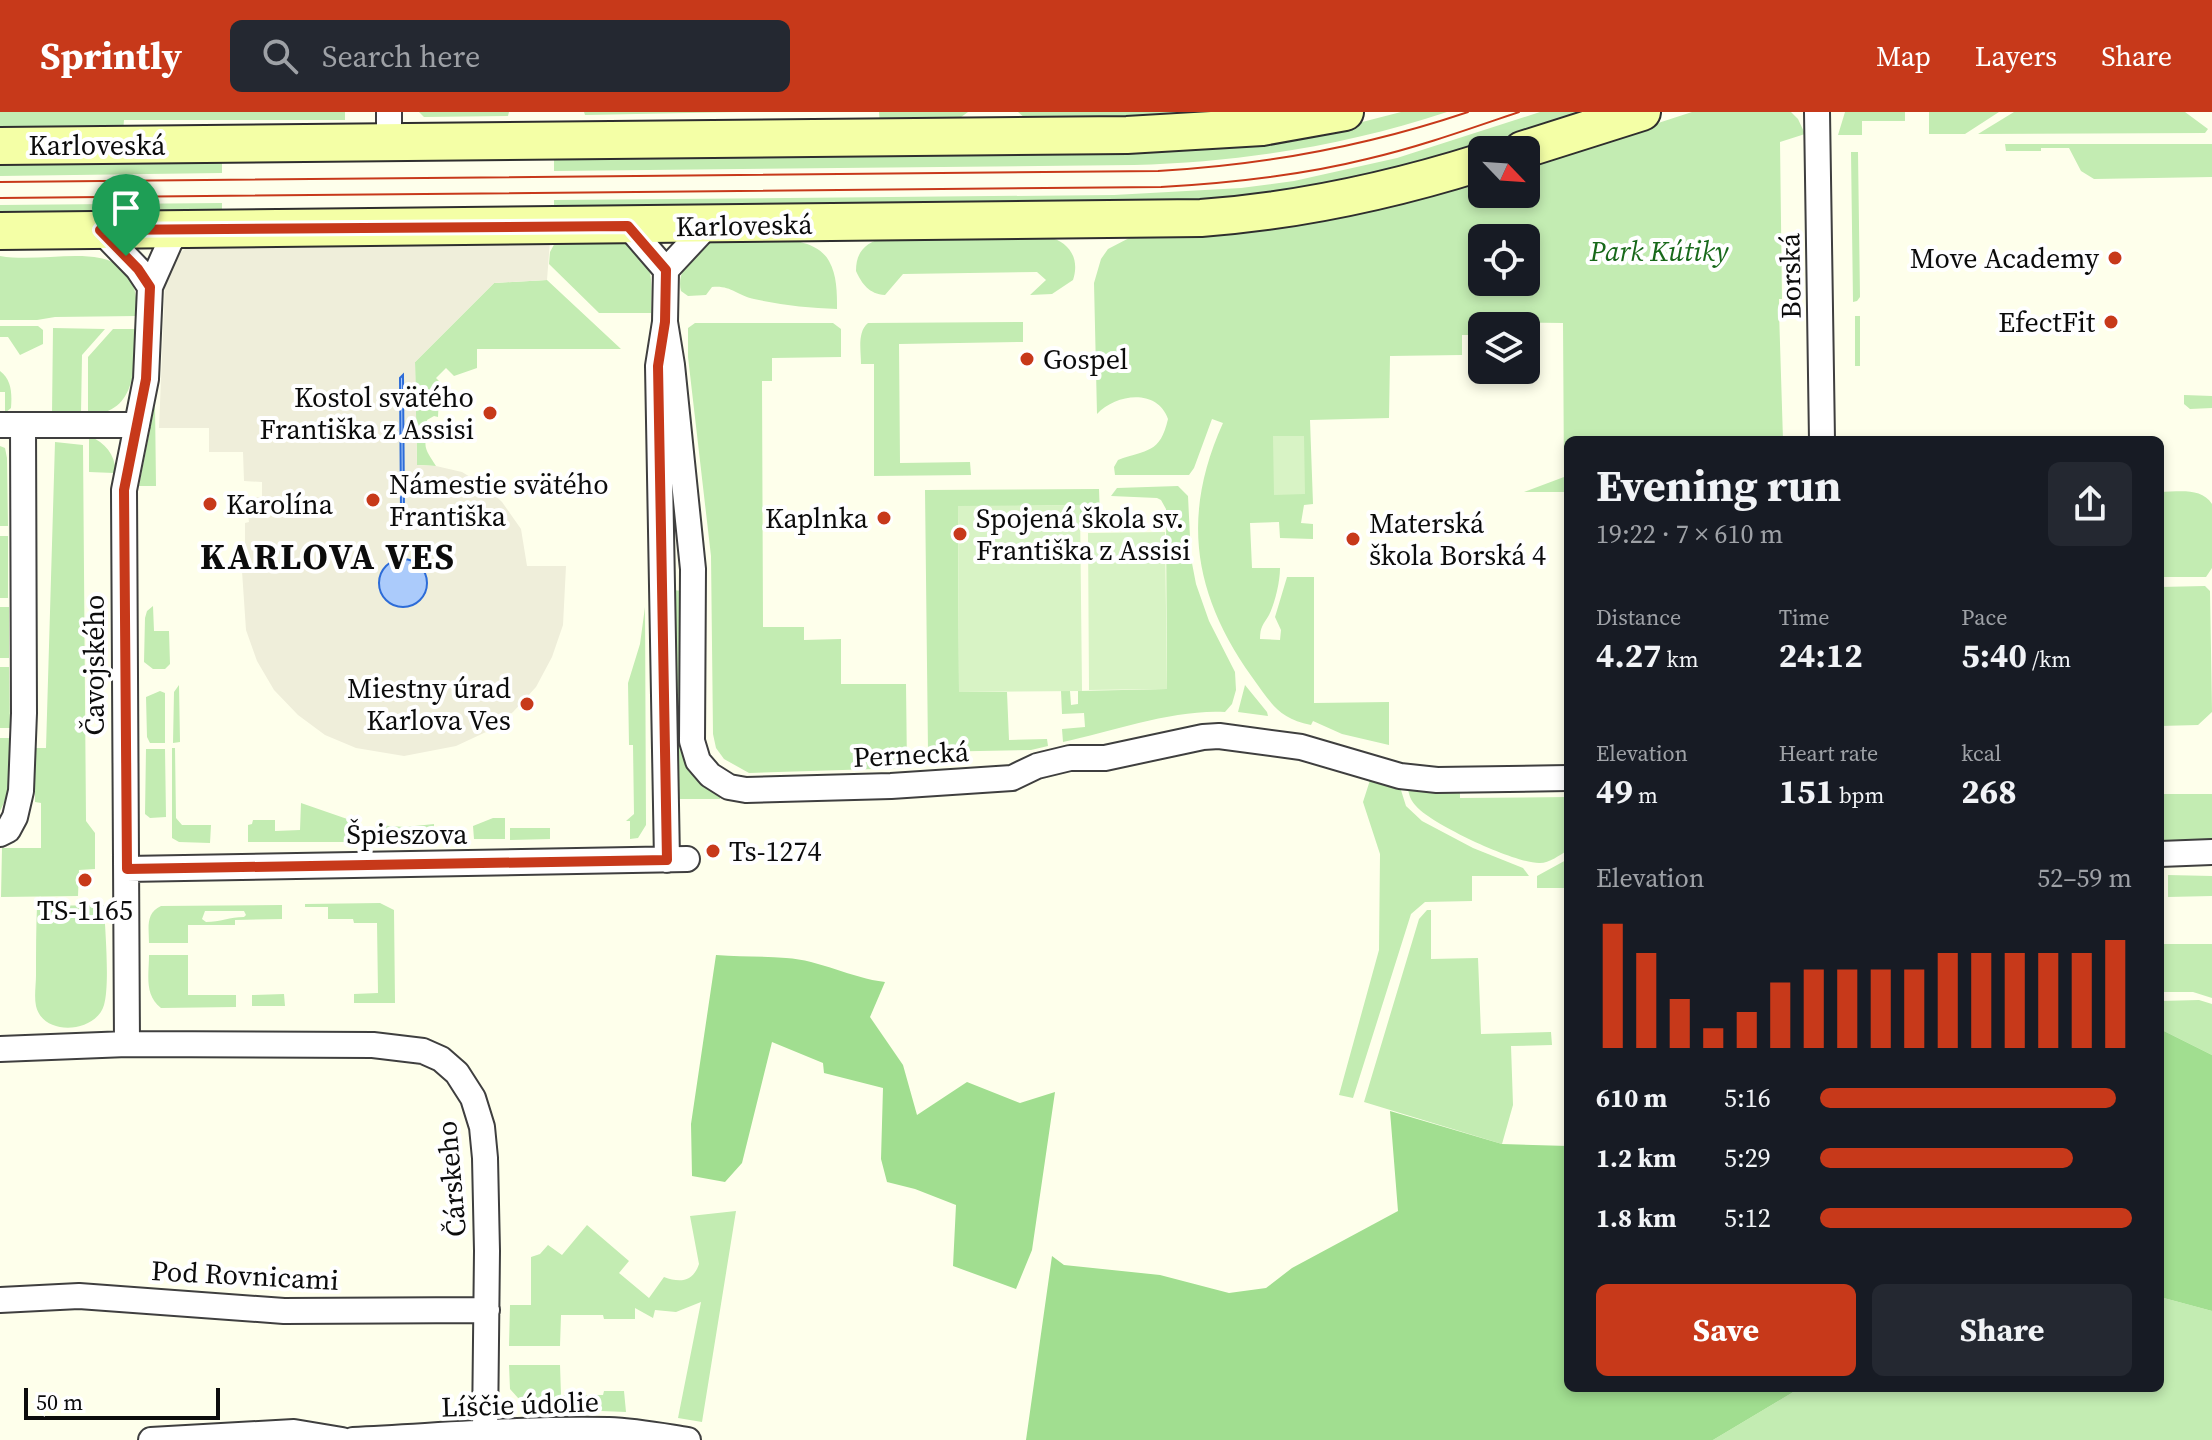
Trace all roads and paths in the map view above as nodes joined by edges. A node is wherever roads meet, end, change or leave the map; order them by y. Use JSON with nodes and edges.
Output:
{"nodes":[{"id":1,"x":1345,"y":112,"type":"edge"},
{"id":2,"x":1642,"y":112,"type":"edge"},
{"id":3,"x":1817,"y":112,"type":"edge"},
{"id":4,"x":997,"y":124,"type":"edge"},
{"id":5,"x":389,"y":127,"type":"edge"},
{"id":6,"x":1540,"y":144,"type":"edge"},
{"id":7,"x":0,"y":146,"type":"edge"},
{"id":8,"x":1468,"y":166,"type":"edge"},
{"id":9,"x":708,"y":225,"type":"junction"},
{"id":10,"x":628,"y":226,"type":"junction"},
{"id":11,"x":100,"y":230,"type":"junction"},
{"id":12,"x":179,"y":230,"type":"junction"},
{"id":13,"x":0,"y":231,"type":"edge"},
{"id":14,"x":666,"y":270,"type":"junction"},
{"id":15,"x":150,"y":287,"type":"junction"},
{"id":16,"x":665,"y":322,"type":"junction"},
{"id":17,"x":11,"y":425,"type":"edge"},
{"id":18,"x":137,"y":425,"type":"junction"},
{"id":19,"x":1822,"y":436,"type":"edge"},
{"id":20,"x":1564,"y":778,"type":"edge"},
{"id":21,"x":0,"y":834,"type":"edge"},
{"id":22,"x":2212,"y":852,"type":"edge"},
{"id":23,"x":2164,"y":854,"type":"edge"},
{"id":24,"x":677,"y":859,"type":"joint"},
{"id":25,"x":127,"y":869,"type":"junction"},
{"id":26,"x":127,"y":1044,"type":"junction"},
{"id":27,"x":0,"y":1049,"type":"edge"},
{"id":28,"x":0,"y":1300,"type":"edge"},
{"id":29,"x":487,"y":1310,"type":"junction"},
{"id":30,"x":485,"y":1431,"type":"junction"},
{"id":31,"x":151,"y":1440,"type":"edge"},
{"id":32,"x":342,"y":1440,"type":"edge"},
{"id":33,"x":353,"y":1440,"type":"edge"},
{"id":34,"x":688,"y":1440,"type":"edge"}],
"edges":[{"from":1,"to":4,"type":"main road","name":"Karloveská"},
{"from":2,"to":6,"type":"main road"},
{"from":3,"to":19,"type":"street","name":"Borská"},
{"from":4,"to":5,"type":"main road","name":"Karloveská"},
{"from":5,"to":7,"type":"main road","name":"Karloveská"},
{"from":8,"to":9,"type":"main road","name":"Karloveská"},
{"from":9,"to":10,"type":"main road","name":"Karloveská"},
{"from":9,"to":14,"type":"street"},
{"from":10,"to":12,"type":"main road","name":"Karloveská"},
{"from":10,"to":14,"type":"street"},
{"from":11,"to":12,"type":"main road","name":"Karloveská"},
{"from":11,"to":13,"type":"main road","name":"Karloveská"},
{"from":11,"to":15,"type":"street"},
{"from":12,"to":15,"type":"street"},
{"from":14,"to":16,"type":"street","name":"Pernecká"},
{"from":15,"to":18,"type":"street","name":"Čavojského"},
{"from":16,"to":20,"type":"street","name":"Pernecká"},
{"from":16,"to":24,"type":"street","name":"Pernecká"},
{"from":17,"to":18,"type":"street"},
{"from":17,"to":21,"type":"street"},
{"from":18,"to":25,"type":"street","name":"Čavojského"},
{"from":22,"to":23,"type":"street"},
{"from":24,"to":25,"type":"street","name":"Špieszova"},
{"from":25,"to":26,"type":"street","name":"Čavojského"},
{"from":26,"to":27,"type":"street","name":"Čárskeho"},
{"from":26,"to":29,"type":"street","name":"Čárskeho"},
{"from":28,"to":29,"type":"street","name":"Pod Rovnicami"},
{"from":29,"to":30,"type":"street","name":"Čárskeho"},
{"from":30,"to":33,"type":"street","name":"Líščie údolie"},
{"from":30,"to":34,"type":"street","name":"Líščie údolie"},
{"from":31,"to":32,"type":"street"}]}
